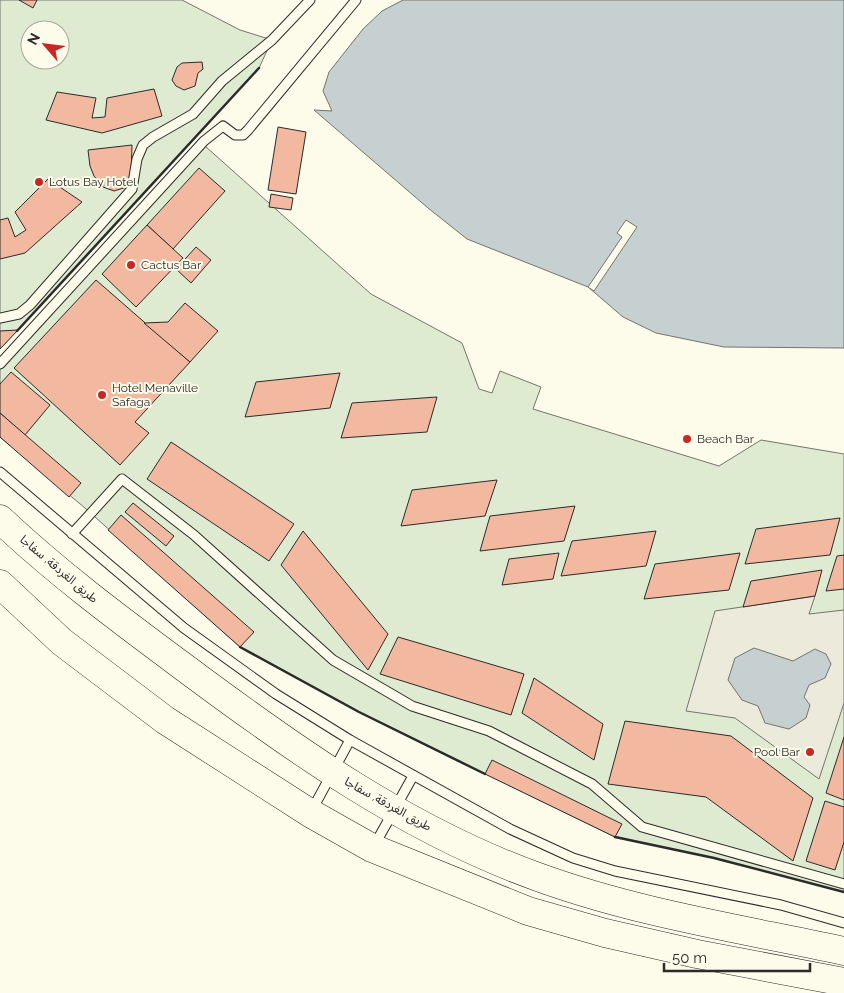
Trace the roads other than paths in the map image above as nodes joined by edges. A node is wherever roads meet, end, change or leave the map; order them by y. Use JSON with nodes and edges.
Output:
{"nodes":[{"id":1,"x":310,"y":0,"type":"edge"},
{"id":2,"x":356,"y":0,"type":"edge"},
{"id":3,"x":0,"y":318,"type":"edge"},
{"id":4,"x":0,"y":364,"type":"edge"},
{"id":5,"x":0,"y":472,"type":"edge"},
{"id":6,"x":0,"y":519,"type":"edge"},
{"id":7,"x":72,"y":534,"type":"junction"},
{"id":8,"x":0,"y":584,"type":"edge"},
{"id":9,"x":350,"y":740,"type":"junction"},
{"id":10,"x":332,"y":774,"type":"junction"},
{"id":11,"x":413,"y":776,"type":"junction"},
{"id":12,"x":395,"y":810,"type":"junction"},
{"id":13,"x":310,"y":813,"type":"junction"},
{"id":14,"x":372,"y":848,"type":"junction"},
{"id":15,"x":844,"y":884,"type":"edge"},
{"id":16,"x":844,"y":923,"type":"edge"},
{"id":17,"x":844,"y":950,"type":"edge"},
{"id":18,"x":844,"y":982,"type":"edge"}],
"edges":[{"from":1,"to":3,"type":"lane"},
{"from":2,"to":4,"type":"lane"},
{"from":5,"to":7,"type":"lane"},
{"from":6,"to":10,"type":"main road","name":"طريق الغردقة, سفاجا"},
{"from":7,"to":9,"type":"lane"},
{"from":7,"to":15,"type":"lane"},
{"from":8,"to":13,"type":"main road"},
{"from":9,"to":10,"type":"lane"},
{"from":9,"to":11,"type":"lane"},
{"from":10,"to":12,"type":"main road","name":"طريق الغردقة, سفاجا"},
{"from":10,"to":13,"type":"lane"},
{"from":11,"to":12,"type":"lane"},
{"from":11,"to":16,"type":"lane"},
{"from":12,"to":14,"type":"lane"},
{"from":12,"to":17,"type":"main road","name":"طريق الغردقة, سفاجا"},
{"from":13,"to":14,"type":"main road"},
{"from":14,"to":18,"type":"main road"}]}
